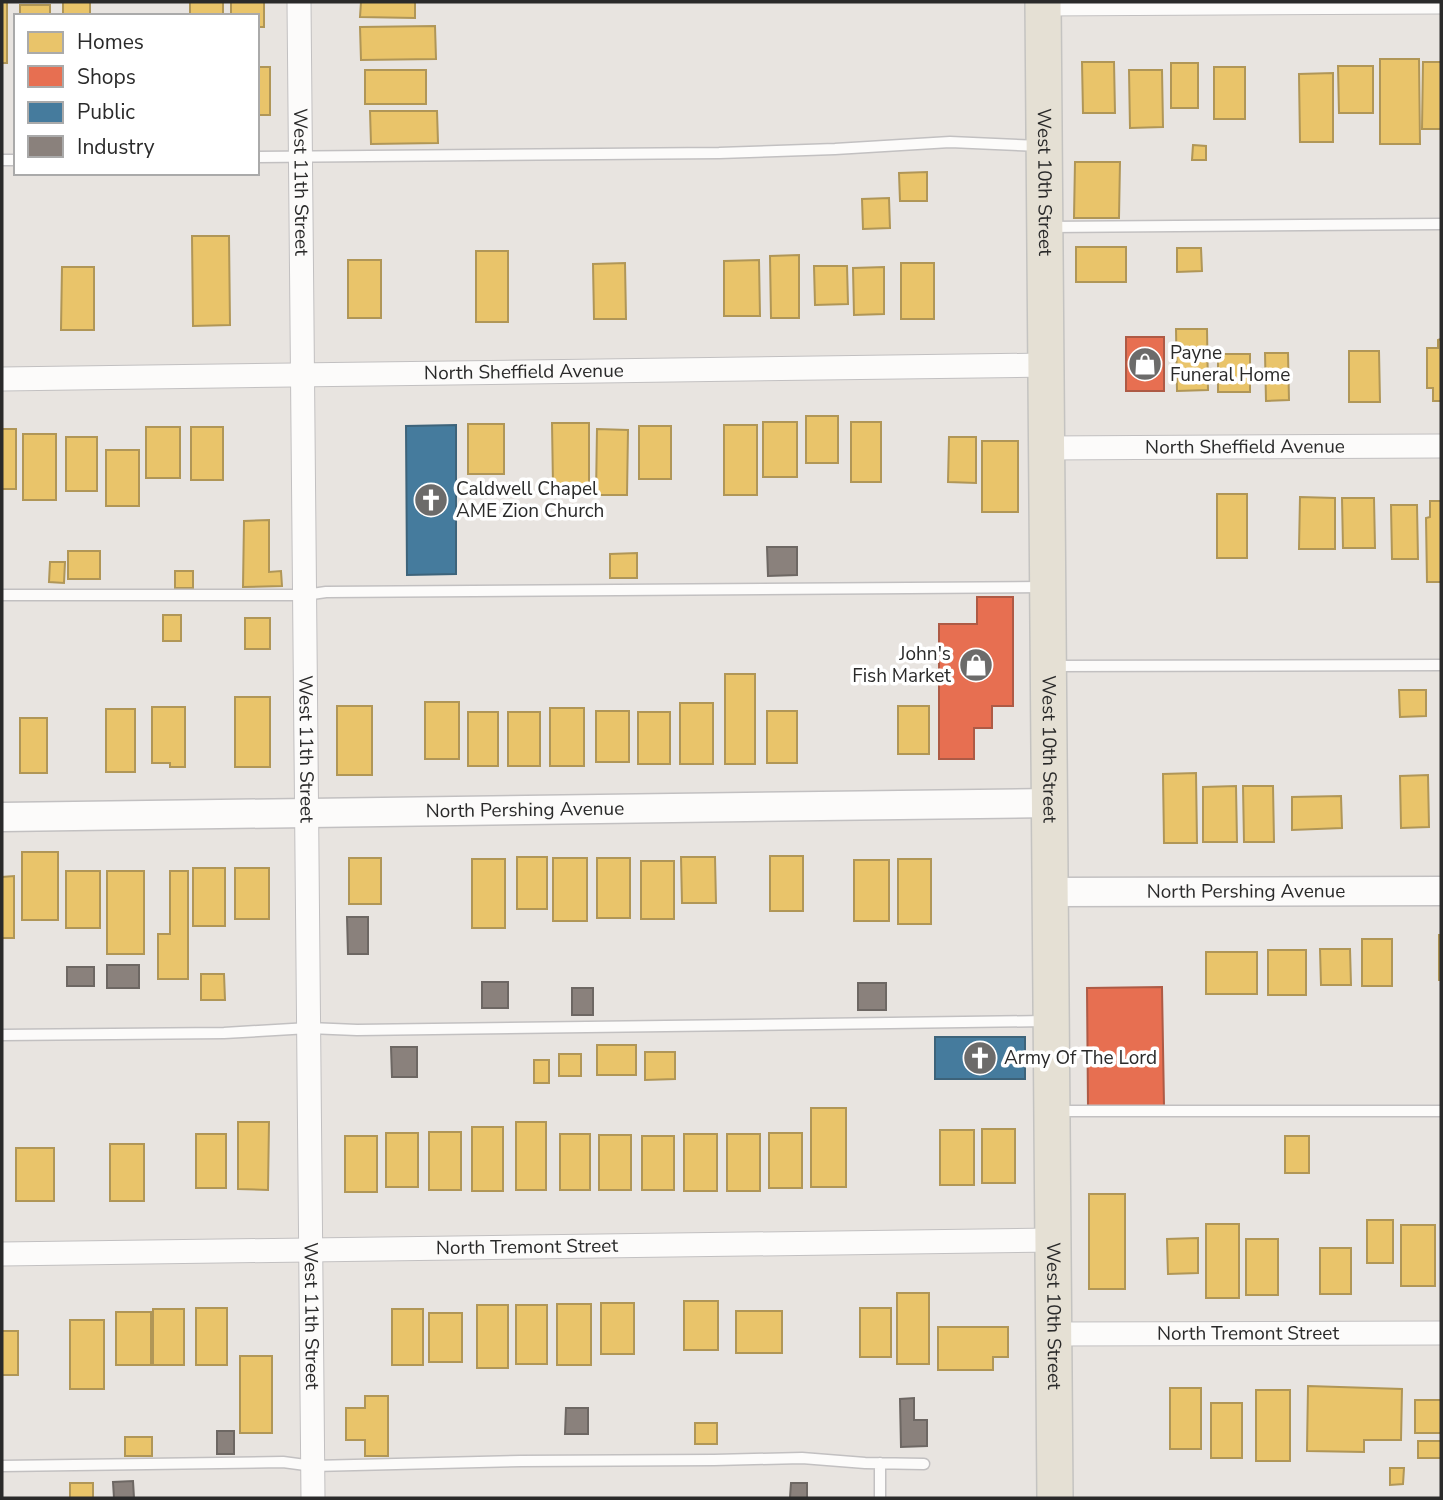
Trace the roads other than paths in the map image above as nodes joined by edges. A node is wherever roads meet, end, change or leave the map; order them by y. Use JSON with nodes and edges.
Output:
{"nodes":[{"id":1,"x":299,"y":2,"type":"edge"},
{"id":2,"x":1441,"y":2,"type":"edge"},
{"id":3,"x":1043,"y":3,"type":"edge"},
{"id":4,"x":1044,"y":146,"type":"junction"},
{"id":5,"x":300,"y":156,"type":"junction"},
{"id":6,"x":259,"y":157,"type":"edge"},
{"id":7,"x":1441,"y":224,"type":"edge"},
{"id":8,"x":1045,"y":227,"type":"junction"},
{"id":9,"x":1046,"y":365,"type":"junction"},
{"id":10,"x":302,"y":375,"type":"junction"},
{"id":11,"x":2,"y":379,"type":"edge"},
{"id":12,"x":1441,"y":446,"type":"edge"},
{"id":13,"x":1046,"y":448,"type":"junction"},
{"id":14,"x":1048,"y":587,"type":"junction"},
{"id":15,"x":2,"y":595,"type":"edge"},
{"id":16,"x":305,"y":596,"type":"junction"},
{"id":17,"x":1441,"y":665,"type":"edge"},
{"id":18,"x":1049,"y":666,"type":"junction"},
{"id":19,"x":1049,"y":803,"type":"junction"},
{"id":20,"x":307,"y":813,"type":"junction"},
{"id":21,"x":2,"y":817,"type":"edge"},
{"id":22,"x":1441,"y":891,"type":"edge"},
{"id":23,"x":1050,"y":892,"type":"junction"},
{"id":24,"x":1052,"y":1021,"type":"junction"},
{"id":25,"x":309,"y":1028,"type":"junction"},
{"id":26,"x":2,"y":1035,"type":"edge"},
{"id":27,"x":1052,"y":1111,"type":"junction"},
{"id":28,"x":1441,"y":1111,"type":"edge"},
{"id":29,"x":1053,"y":1240,"type":"junction"},
{"id":30,"x":311,"y":1250,"type":"junction"},
{"id":31,"x":2,"y":1254,"type":"edge"},
{"id":32,"x":1441,"y":1332,"type":"edge"},
{"id":33,"x":1054,"y":1334,"type":"junction"},
{"id":34,"x":880,"y":1463,"type":"junction"},
{"id":35,"x":924,"y":1464,"type":"dead end"},
{"id":36,"x":2,"y":1466,"type":"edge"},
{"id":37,"x":313,"y":1466,"type":"junction"},
{"id":38,"x":313,"y":1498,"type":"edge"},
{"id":39,"x":880,"y":1498,"type":"edge"},
{"id":40,"x":1055,"y":1498,"type":"edge"}],
"edges":[{"from":1,"to":5,"type":"street","name":"West 11th Street"},
{"from":2,"to":3,"type":"street"},
{"from":3,"to":4,"type":"main road","name":"West 10th Street"},
{"from":4,"to":5,"type":"lane"},
{"from":4,"to":8,"type":"main road","name":"West 10th Street"},
{"from":5,"to":6,"type":"lane"},
{"from":5,"to":10,"type":"street","name":"West 11th Street"},
{"from":7,"to":8,"type":"lane"},
{"from":8,"to":9,"type":"main road","name":"West 10th Street"},
{"from":9,"to":10,"type":"street","name":"North Sheffield Avenue"},
{"from":9,"to":13,"type":"main road","name":"West 10th Street"},
{"from":10,"to":11,"type":"street","name":"North Sheffield Avenue"},
{"from":10,"to":16,"type":"street","name":"West 11th Street"},
{"from":12,"to":13,"type":"street","name":"North Sheffield Avenue"},
{"from":13,"to":14,"type":"main road","name":"West 10th Street"},
{"from":14,"to":16,"type":"lane"},
{"from":14,"to":18,"type":"main road","name":"West 10th Street"},
{"from":15,"to":16,"type":"lane"},
{"from":16,"to":20,"type":"street","name":"West 11th Street"},
{"from":17,"to":18,"type":"lane"},
{"from":18,"to":19,"type":"main road","name":"West 10th Street"},
{"from":19,"to":20,"type":"street","name":"North Pershing Avenue"},
{"from":19,"to":23,"type":"main road","name":"West 10th Street"},
{"from":20,"to":21,"type":"street","name":"North Pershing Avenue"},
{"from":20,"to":25,"type":"street","name":"West 11th Street"},
{"from":22,"to":23,"type":"street","name":"North Pershing Avenue"},
{"from":23,"to":24,"type":"main road","name":"West 10th Street"},
{"from":24,"to":25,"type":"lane"},
{"from":24,"to":27,"type":"main road","name":"West 10th Street"},
{"from":25,"to":26,"type":"lane"},
{"from":25,"to":30,"type":"street","name":"West 11th Street"},
{"from":27,"to":28,"type":"lane"},
{"from":27,"to":29,"type":"main road","name":"West 10th Street"},
{"from":29,"to":30,"type":"street","name":"North Tremont Street"},
{"from":29,"to":33,"type":"main road","name":"West 10th Street"},
{"from":30,"to":31,"type":"street","name":"North Tremont Street"},
{"from":30,"to":37,"type":"street","name":"West 11th Street"},
{"from":32,"to":33,"type":"street","name":"North Tremont Street"},
{"from":33,"to":40,"type":"main road","name":"West 10th Street"},
{"from":34,"to":35,"type":"lane"},
{"from":34,"to":37,"type":"lane"},
{"from":34,"to":39,"type":"lane"},
{"from":36,"to":37,"type":"lane"},
{"from":37,"to":38,"type":"street","name":"West 11th Street"}]}
